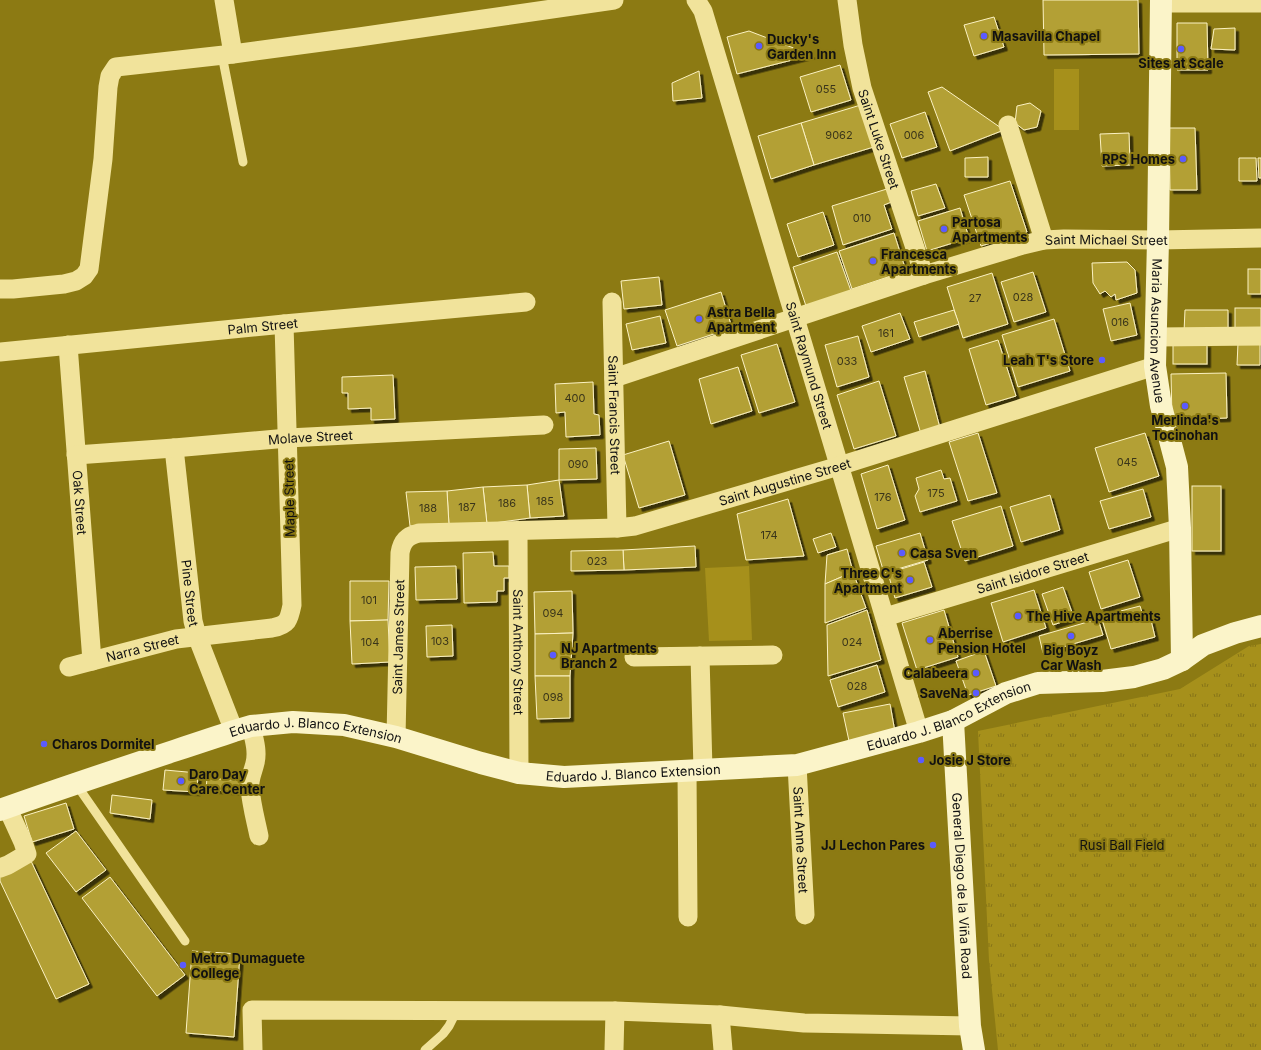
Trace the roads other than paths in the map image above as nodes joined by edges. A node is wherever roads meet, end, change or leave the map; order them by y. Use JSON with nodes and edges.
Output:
{"nodes":[{"id":1,"x":224,"y":0,"type":"edge"},
{"id":2,"x":614,"y":0,"type":"edge"},
{"id":3,"x":696,"y":0,"type":"edge"},
{"id":4,"x":847,"y":0,"type":"edge"},
{"id":5,"x":1160,"y":2,"type":"edge"},
{"id":6,"x":1261,"y":3,"type":"edge"},
{"id":7,"x":228,"y":55,"type":"junction"},
{"id":8,"x":1008,"y":125,"type":"dead end"},
{"id":9,"x":243,"y":162,"type":"dead end"},
{"id":10,"x":1261,"y":238,"type":"edge"},
{"id":11,"x":1044,"y":240,"type":"junction"},
{"id":12,"x":1158,"y":240,"type":"junction"},
{"id":13,"x":924,"y":275,"type":"junction"},
{"id":14,"x":0,"y":289,"type":"edge"},
{"id":15,"x":526,"y":302,"type":"dead end"},
{"id":16,"x":612,"y":302,"type":"dead end"},
{"id":17,"x":795,"y":318,"type":"junction"},
{"id":18,"x":284,"y":324,"type":"junction"},
{"id":19,"x":1261,"y":336,"type":"edge"},
{"id":20,"x":1156,"y":337,"type":"junction"},
{"id":21,"x":68,"y":345,"type":"junction"},
{"id":22,"x":0,"y":352,"type":"edge"},
{"id":23,"x":1155,"y":366,"type":"junction"},
{"id":24,"x":614,"y":378,"type":"junction"},
{"id":25,"x":544,"y":425,"type":"dead end"},
{"id":26,"x":288,"y":438,"type":"junction"},
{"id":27,"x":174,"y":448,"type":"junction"},
{"id":28,"x":76,"y":455,"type":"junction"},
{"id":29,"x":839,"y":466,"type":"junction"},
{"id":30,"x":617,"y":528,"type":"junction"},
{"id":31,"x":1180,"y":528,"type":"junction"},
{"id":32,"x":518,"y":531,"type":"junction"},
{"id":33,"x":405,"y":539,"type":"joint"},
{"id":34,"x":885,"y":617,"type":"junction"},
{"id":35,"x":286,"y":623,"type":"joint"},
{"id":36,"x":1261,"y":626,"type":"edge"},
{"id":37,"x":197,"y":636,"type":"junction"},
{"id":38,"x":773,"y":655,"type":"dead end"},
{"id":39,"x":700,"y":656,"type":"junction"},
{"id":40,"x":634,"y":657,"type":"dead end"},
{"id":41,"x":1182,"y":660,"type":"junction"},
{"id":42,"x":92,"y":661,"type":"junction"},
{"id":43,"x":70,"y":667,"type":"dead end"},
{"id":44,"x":953,"y":721,"type":"junction"},
{"id":45,"x":243,"y":729,"type":"junction"},
{"id":46,"x":919,"y":732,"type":"junction"},
{"id":47,"x":396,"y":737,"type":"junction"},
{"id":48,"x":797,"y":765,"type":"junction"},
{"id":49,"x":695,"y":770,"type":"junction"},
{"id":50,"x":520,"y":773,"type":"junction"},
{"id":51,"x":76,"y":784,"type":"junction"},
{"id":52,"x":3,"y":809,"type":"edge"},
{"id":53,"x":260,"y":836,"type":"dead end"},
{"id":54,"x":0,"y":868,"type":"edge"},
{"id":55,"x":805,"y":915,"type":"dead end"},
{"id":56,"x":688,"y":916,"type":"dead end"},
{"id":57,"x":185,"y":941,"type":"dead end"},
{"id":58,"x":457,"y":1010,"type":"junction"},
{"id":59,"x":615,"y":1011,"type":"junction"},
{"id":60,"x":720,"y":1015,"type":"junction"},
{"id":61,"x":970,"y":1026,"type":"junction"},
{"id":62,"x":253,"y":1050,"type":"edge"},
{"id":63,"x":425,"y":1050,"type":"edge"},
{"id":64,"x":614,"y":1050,"type":"edge"},
{"id":65,"x":723,"y":1050,"type":"edge"},
{"id":66,"x":974,"y":1050,"type":"edge"}],
"edges":[{"from":1,"to":7,"type":"street"},
{"from":2,"to":7,"type":"street"},
{"from":3,"to":17,"type":"street","name":"Saint Raymund Street"},
{"from":4,"to":13,"type":"street","name":"Saint Luke Street"},
{"from":5,"to":6,"type":"street"},
{"from":5,"to":12,"type":"main road","name":"Maria Asuncion Avenue"},
{"from":7,"to":9,"type":"lane"},
{"from":7,"to":14,"type":"street"},
{"from":8,"to":11,"type":"street"},
{"from":10,"to":12,"type":"street","name":"Saint Michael Street"},
{"from":11,"to":12,"type":"street","name":"Saint Michael Street"},
{"from":11,"to":13,"type":"street","name":"Saint Michael Street"},
{"from":12,"to":20,"type":"main road","name":"Maria Asuncion Avenue"},
{"from":13,"to":17,"type":"street","name":"Saint Michael Street"},
{"from":15,"to":18,"type":"street","name":"Palm Street"},
{"from":16,"to":24,"type":"street","name":"Saint Francis Street"},
{"from":17,"to":24,"type":"street","name":"Saint Michael Street"},
{"from":17,"to":29,"type":"street","name":"Saint Raymund Street"},
{"from":18,"to":21,"type":"street","name":"Palm Street"},
{"from":18,"to":26,"type":"street","name":"Maple Street"},
{"from":19,"to":20,"type":"street"},
{"from":20,"to":23,"type":"main road","name":"Maria Asuncion Avenue"},
{"from":21,"to":22,"type":"street","name":"Palm Street"},
{"from":21,"to":28,"type":"street","name":"Oak Street"},
{"from":23,"to":29,"type":"street","name":"Saint Augustine Street"},
{"from":23,"to":31,"type":"main road","name":"Maria Asuncion Avenue"},
{"from":24,"to":30,"type":"street","name":"Saint Francis Street"},
{"from":25,"to":26,"type":"street","name":"Molave Street"},
{"from":26,"to":27,"type":"street","name":"Molave Street"},
{"from":26,"to":35,"type":"street","name":"Maple Street"},
{"from":27,"to":28,"type":"street","name":"Molave Street"},
{"from":27,"to":37,"type":"street","name":"Pine Street"},
{"from":28,"to":42,"type":"street","name":"Oak Street"},
{"from":29,"to":30,"type":"street","name":"Saint Augustine Street"},
{"from":29,"to":34,"type":"street","name":"Saint Raymund Street"},
{"from":30,"to":32,"type":"street","name":"Saint Augustine Street"},
{"from":31,"to":34,"type":"street","name":"Saint Isidore Street"},
{"from":31,"to":41,"type":"main road","name":"Maria Asuncion Avenue"},
{"from":32,"to":33,"type":"street","name":"Saint Augustine Street"},
{"from":32,"to":50,"type":"street","name":"Saint Anthony Street"},
{"from":33,"to":47,"type":"street","name":"Saint James Street"},
{"from":34,"to":46,"type":"street","name":"Saint Raymund Street"},
{"from":35,"to":37,"type":"street","name":"Narra Street"},
{"from":36,"to":41,"type":"main road","name":"Eduardo J. Blanco Extension"},
{"from":37,"to":42,"type":"street","name":"Narra Street"},
{"from":37,"to":45,"type":"street","name":"Pine Street"},
{"from":38,"to":39,"type":"street"},
{"from":39,"to":40,"type":"street"},
{"from":39,"to":49,"type":"street"},
{"from":41,"to":44,"type":"main road","name":"Eduardo J. Blanco Extension"},
{"from":42,"to":43,"type":"street","name":"Narra Street"},
{"from":44,"to":46,"type":"main road","name":"Eduardo J. Blanco Extension"},
{"from":44,"to":61,"type":"main road","name":"General Diego de la Viña Road"},
{"from":45,"to":47,"type":"main road","name":"Eduardo J. Blanco Extension"},
{"from":45,"to":51,"type":"main road","name":"Eduardo J. Blanco Extension"},
{"from":45,"to":53,"type":"street","name":"Pine Street"},
{"from":46,"to":48,"type":"main road","name":"Eduardo J. Blanco Extension"},
{"from":47,"to":50,"type":"main road","name":"Eduardo J. Blanco Extension"},
{"from":48,"to":49,"type":"main road","name":"Eduardo J. Blanco Extension"},
{"from":48,"to":55,"type":"street","name":"Saint Anne Street"},
{"from":49,"to":50,"type":"main road","name":"Eduardo J. Blanco Extension"},
{"from":49,"to":56,"type":"street"},
{"from":51,"to":52,"type":"main road","name":"Eduardo J. Blanco Extension"},
{"from":51,"to":57,"type":"lane"},
{"from":52,"to":54,"type":"street"},
{"from":58,"to":59,"type":"street"},
{"from":58,"to":62,"type":"street"},
{"from":58,"to":63,"type":"lane"},
{"from":59,"to":60,"type":"street"},
{"from":59,"to":64,"type":"street"},
{"from":60,"to":61,"type":"street"},
{"from":60,"to":65,"type":"street"},
{"from":61,"to":66,"type":"main road","name":"General Diego de la Viña Road"}]}
